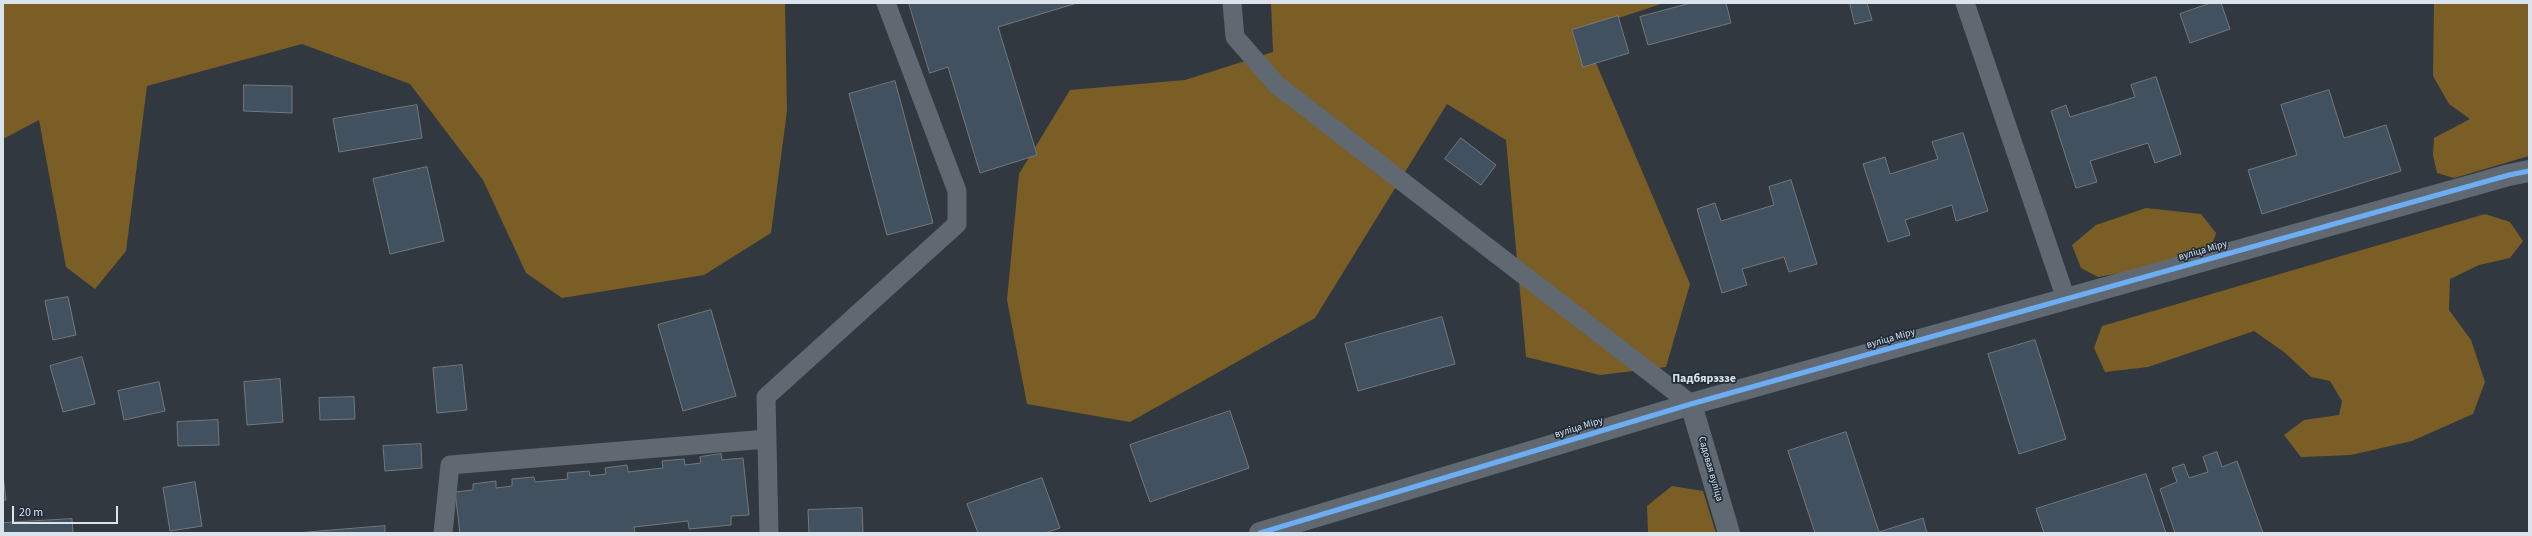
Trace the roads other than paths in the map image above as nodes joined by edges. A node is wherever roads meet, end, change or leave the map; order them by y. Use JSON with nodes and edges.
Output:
{"nodes":[{"id":1,"x":886,"y":3,"type":"edge"},
{"id":2,"x":1232,"y":3,"type":"edge"},
{"id":3,"x":1966,"y":3,"type":"edge"},
{"id":4,"x":2529,"y":171,"type":"edge"},
{"id":5,"x":2066,"y":299,"type":"junction"},
{"id":6,"x":1691,"y":404,"type":"junction"},
{"id":7,"x":767,"y":439,"type":"junction"},
{"id":8,"x":443,"y":533,"type":"edge"},
{"id":9,"x":769,"y":533,"type":"edge"},
{"id":10,"x":1260,"y":533,"type":"edge"},
{"id":11,"x":1729,"y":533,"type":"edge"}],
"edges":[{"from":1,"to":7,"type":"lane"},
{"from":2,"to":6,"type":"lane"},
{"from":3,"to":5,"type":"lane"},
{"from":4,"to":5,"type":"street","name":"вуліца Міру"},
{"from":5,"to":6,"type":"street","name":"вуліца Міру"},
{"from":6,"to":10,"type":"street","name":"вуліца Міру"},
{"from":6,"to":11,"type":"street","name":"Садовая вуліца"},
{"from":7,"to":8,"type":"lane"},
{"from":7,"to":9,"type":"lane"}]}
